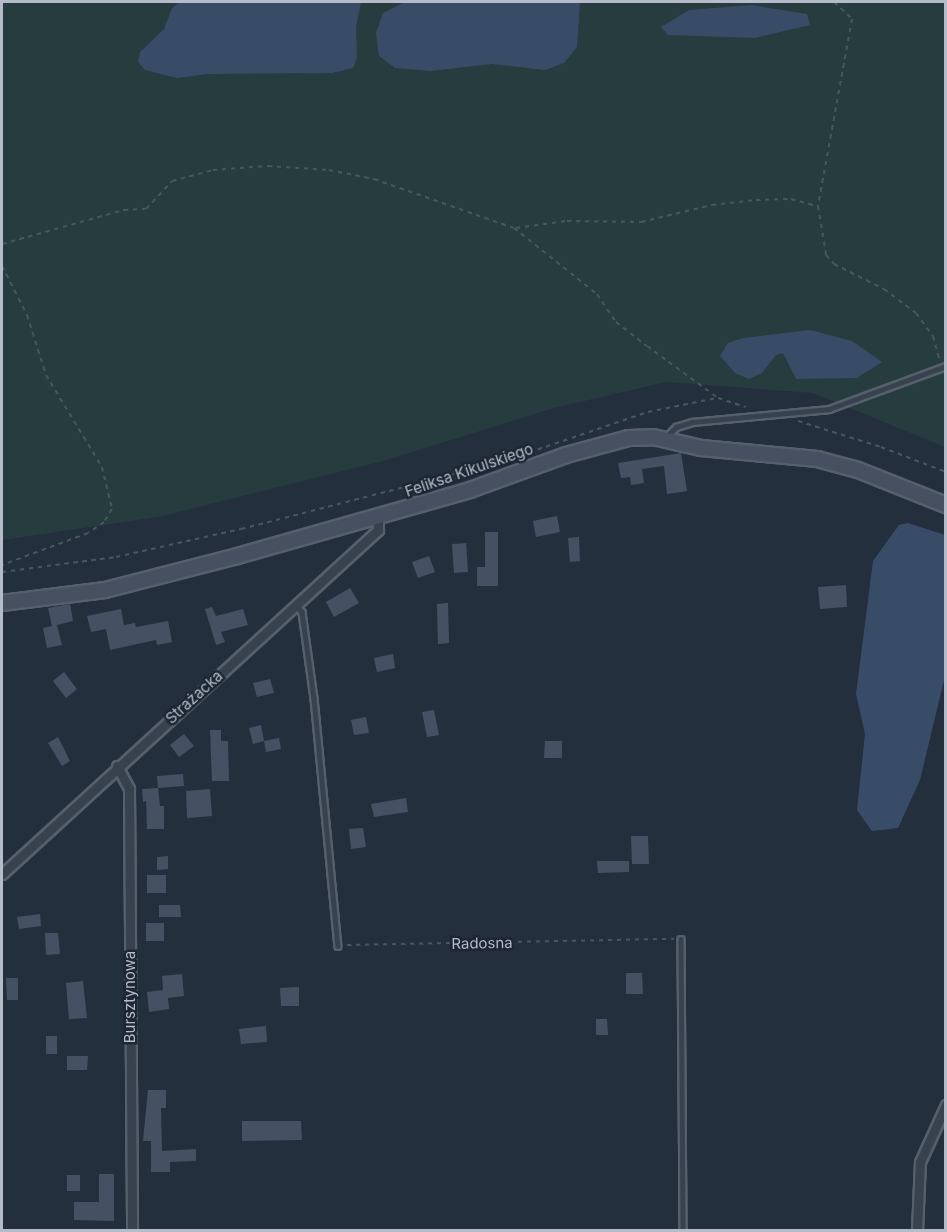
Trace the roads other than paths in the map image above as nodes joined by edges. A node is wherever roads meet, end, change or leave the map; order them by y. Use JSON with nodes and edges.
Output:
{"nodes":[{"id":1,"x":945,"y":366,"type":"edge"},
{"id":2,"x":664,"y":439,"type":"junction"},
{"id":3,"x":945,"y":505,"type":"edge"},
{"id":4,"x":378,"y":518,"type":"junction"},
{"id":5,"x":2,"y":603,"type":"edge"},
{"id":6,"x":295,"y":605,"type":"junction"},
{"id":7,"x":117,"y":766,"type":"junction"},
{"id":8,"x":2,"y":874,"type":"edge"},
{"id":9,"x":681,"y":939,"type":"road end"},
{"id":10,"x":338,"y":946,"type":"road end"},
{"id":11,"x":945,"y":1105,"type":"edge"},
{"id":12,"x":132,"y":1230,"type":"edge"},
{"id":13,"x":683,"y":1230,"type":"edge"},
{"id":14,"x":917,"y":1230,"type":"edge"}],
"edges":[{"from":1,"to":2,"type":"lane"},
{"from":2,"to":3,"type":"main road","name":"Feliksa Kikulskiego"},
{"from":2,"to":4,"type":"main road","name":"Feliksa Kikulskiego"},
{"from":4,"to":5,"type":"main road","name":"Feliksa Kikulskiego"},
{"from":4,"to":6,"type":"street","name":"Strażacka"},
{"from":6,"to":7,"type":"street","name":"Strażacka"},
{"from":6,"to":10,"type":"lane"},
{"from":7,"to":8,"type":"street","name":"Strażacka"},
{"from":7,"to":12,"type":"street","name":"Bursztynowa"},
{"from":9,"to":13,"type":"lane"},
{"from":11,"to":14,"type":"street"}]}
